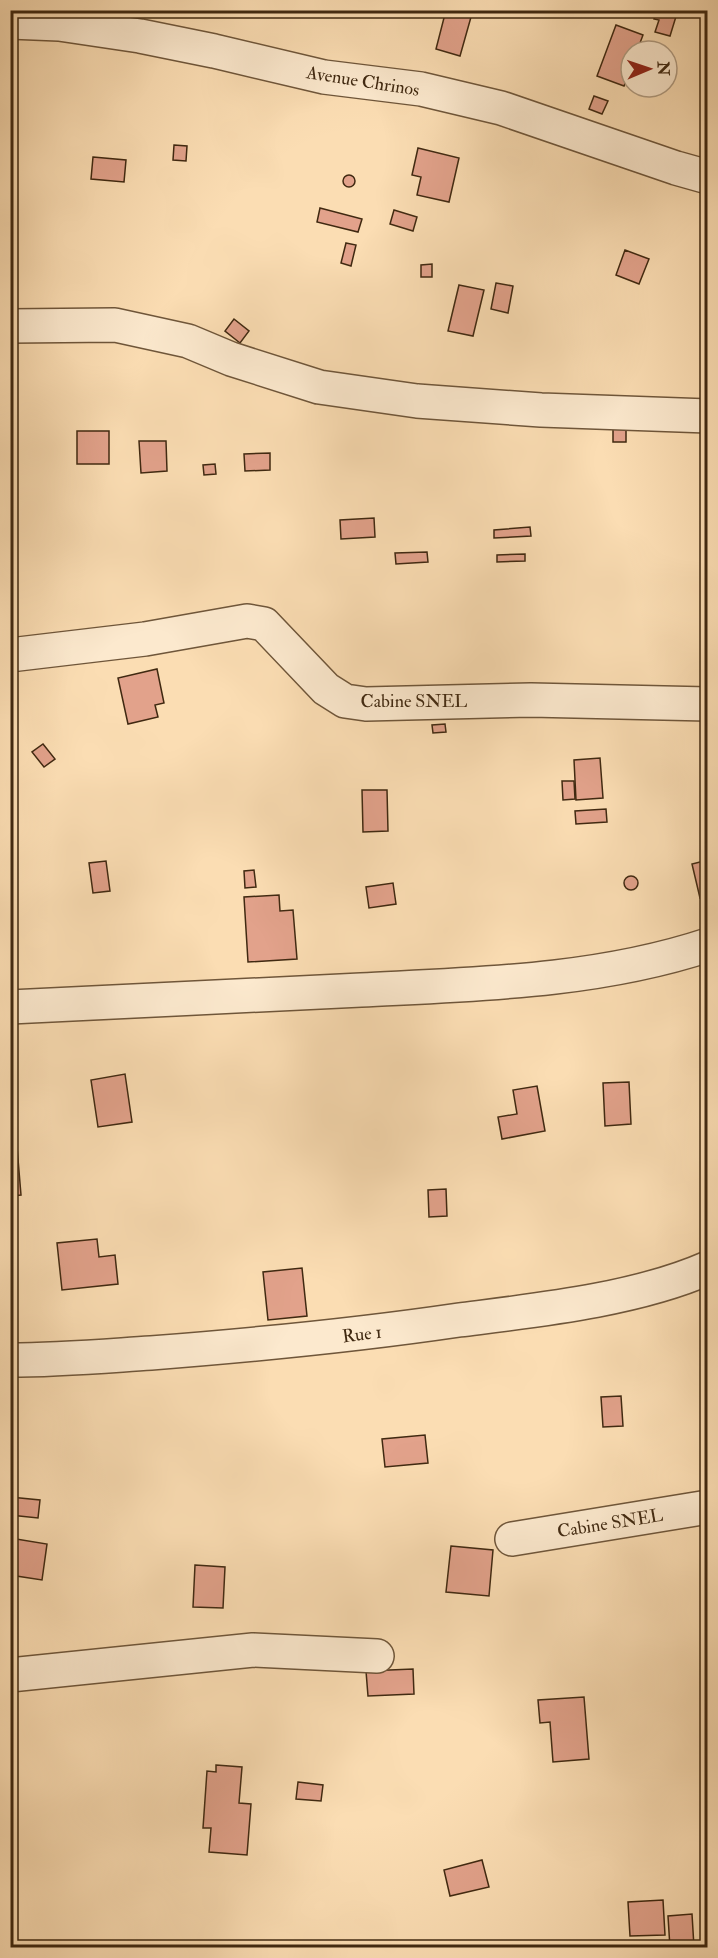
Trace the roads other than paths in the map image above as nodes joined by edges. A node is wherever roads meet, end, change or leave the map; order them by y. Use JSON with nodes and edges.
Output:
{"nodes":[{"id":1,"x":10,"y":22,"type":"edge"},
{"id":2,"x":708,"y":177,"type":"edge"},
{"id":3,"x":10,"y":326,"type":"edge"},
{"id":4,"x":708,"y":416,"type":"edge"},
{"id":5,"x":10,"y":655,"type":"edge"},
{"id":6,"x":708,"y":704,"type":"edge"},
{"id":7,"x":708,"y":945,"type":"edge"},
{"id":8,"x":10,"y":1007,"type":"edge"},
{"id":9,"x":708,"y":1268,"type":"edge"},
{"id":10,"x":10,"y":1360,"type":"edge"},
{"id":11,"x":708,"y":1508,"type":"edge"},
{"id":12,"x":512,"y":1539,"type":"dead end"},
{"id":13,"x":377,"y":1656,"type":"dead end"},
{"id":14,"x":10,"y":1675,"type":"edge"}],
"edges":[{"from":1,"to":2,"type":"street","name":"Avenue Chrinos"},
{"from":3,"to":4,"type":"street"},
{"from":5,"to":6,"type":"street","name":"Cabine SNEL"},
{"from":7,"to":8,"type":"street"},
{"from":9,"to":10,"type":"street","name":"Rue 1"},
{"from":11,"to":12,"type":"street","name":"Cabine SNEL"},
{"from":13,"to":14,"type":"street"}]}
